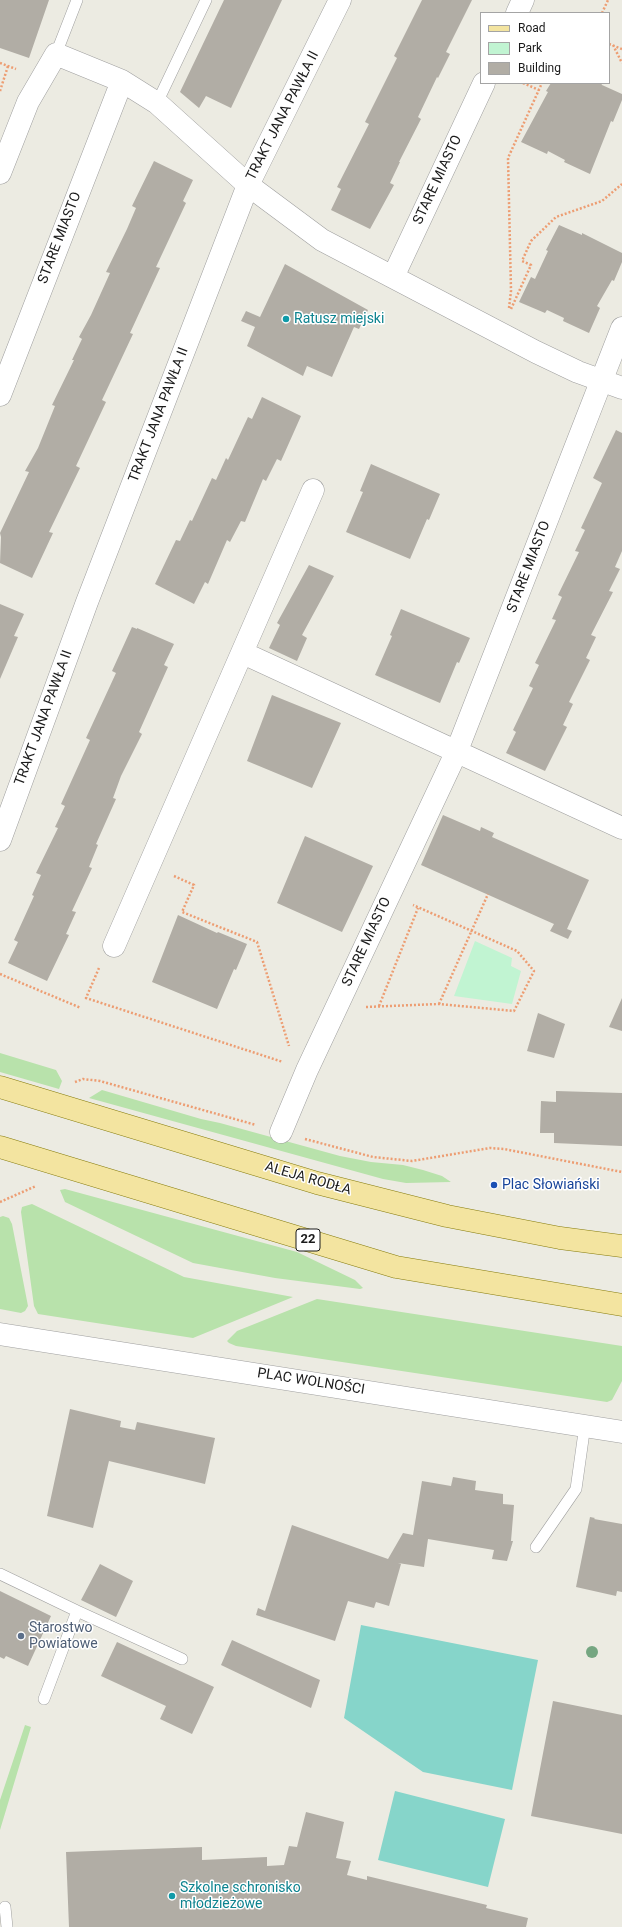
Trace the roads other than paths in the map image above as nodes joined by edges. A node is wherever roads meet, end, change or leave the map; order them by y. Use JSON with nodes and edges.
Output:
{"nodes":[{"id":1,"x":77,"y":0,"type":"edge"},
{"id":2,"x":206,"y":0,"type":"edge"},
{"id":3,"x":340,"y":0,"type":"edge"},
{"id":4,"x":523,"y":0,"type":"edge"},
{"id":5,"x":517,"y":12,"type":"edge"},
{"id":6,"x":56,"y":54,"type":"junction"},
{"id":7,"x":122,"y":81,"type":"junction"},
{"id":8,"x":484,"y":84,"type":"edge"},
{"id":9,"x":158,"y":103,"type":"junction"},
{"id":10,"x":0,"y":173,"type":"edge"},
{"id":11,"x":248,"y":185,"type":"junction"},
{"id":12,"x":393,"y":277,"type":"junction"},
{"id":13,"x":622,"y":328,"type":"edge"},
{"id":14,"x":612,"y":385,"type":"edge"},
{"id":15,"x":0,"y":395,"type":"edge"},
{"id":16,"x":313,"y":490,"type":"dead end"},
{"id":17,"x":243,"y":653,"type":"junction"},
{"id":18,"x":456,"y":753,"type":"junction"},
{"id":19,"x":622,"y":828,"type":"edge"},
{"id":20,"x":0,"y":840,"type":"edge"},
{"id":21,"x":114,"y":946,"type":"road end"},
{"id":22,"x":0,"y":1087,"type":"edge"},
{"id":23,"x":280,"y":1132,"type":"dead end"},
{"id":24,"x":0,"y":1148,"type":"edge"},
{"id":25,"x":622,"y":1246,"type":"edge"},
{"id":26,"x":622,"y":1305,"type":"edge"},
{"id":27,"x":0,"y":1334,"type":"edge"},
{"id":28,"x":584,"y":1425,"type":"junction"},
{"id":29,"x":622,"y":1432,"type":"edge"},
{"id":30,"x":536,"y":1547,"type":"dead end"},
{"id":31,"x":0,"y":1574,"type":"edge"},
{"id":32,"x":77,"y":1611,"type":"junction"},
{"id":33,"x":182,"y":1659,"type":"dead end"},
{"id":34,"x":44,"y":1699,"type":"dead end"},
{"id":35,"x":6,"y":1907,"type":"dead end"},
{"id":36,"x":7,"y":1927,"type":"edge"}],
"edges":[{"from":1,"to":6,"type":"lane"},
{"from":2,"to":9,"type":"lane"},
{"from":3,"to":11,"type":"street","name":"TRAKT JANA PAWŁA II"},
{"from":4,"to":5,"type":"street"},
{"from":6,"to":7,"type":"street"},
{"from":6,"to":10,"type":"street"},
{"from":7,"to":9,"type":"street"},
{"from":7,"to":15,"type":"street","name":"STARE MIASTO"},
{"from":8,"to":12,"type":"street","name":"STARE MIASTO"},
{"from":9,"to":11,"type":"street"},
{"from":11,"to":12,"type":"street"},
{"from":11,"to":20,"type":"street","name":"TRAKT JANA PAWŁA II"},
{"from":12,"to":14,"type":"street"},
{"from":13,"to":14,"type":"street","name":"STARE MIASTO"},
{"from":14,"to":18,"type":"street","name":"STARE MIASTO"},
{"from":16,"to":17,"type":"street"},
{"from":17,"to":18,"type":"street"},
{"from":17,"to":21,"type":"street"},
{"from":18,"to":19,"type":"street"},
{"from":18,"to":23,"type":"street","name":"STARE MIASTO"},
{"from":22,"to":25,"type":"main road","name":"ALEJA RODŁA"},
{"from":24,"to":26,"type":"main road","number":"22"},
{"from":27,"to":28,"type":"street","name":"PLAC WOLNOŚCI"},
{"from":28,"to":29,"type":"street","name":"PLAC WOLNOŚCI"},
{"from":28,"to":30,"type":"lane"},
{"from":31,"to":32,"type":"lane"},
{"from":32,"to":33,"type":"lane"},
{"from":32,"to":34,"type":"lane"},
{"from":35,"to":36,"type":"lane"}]}
